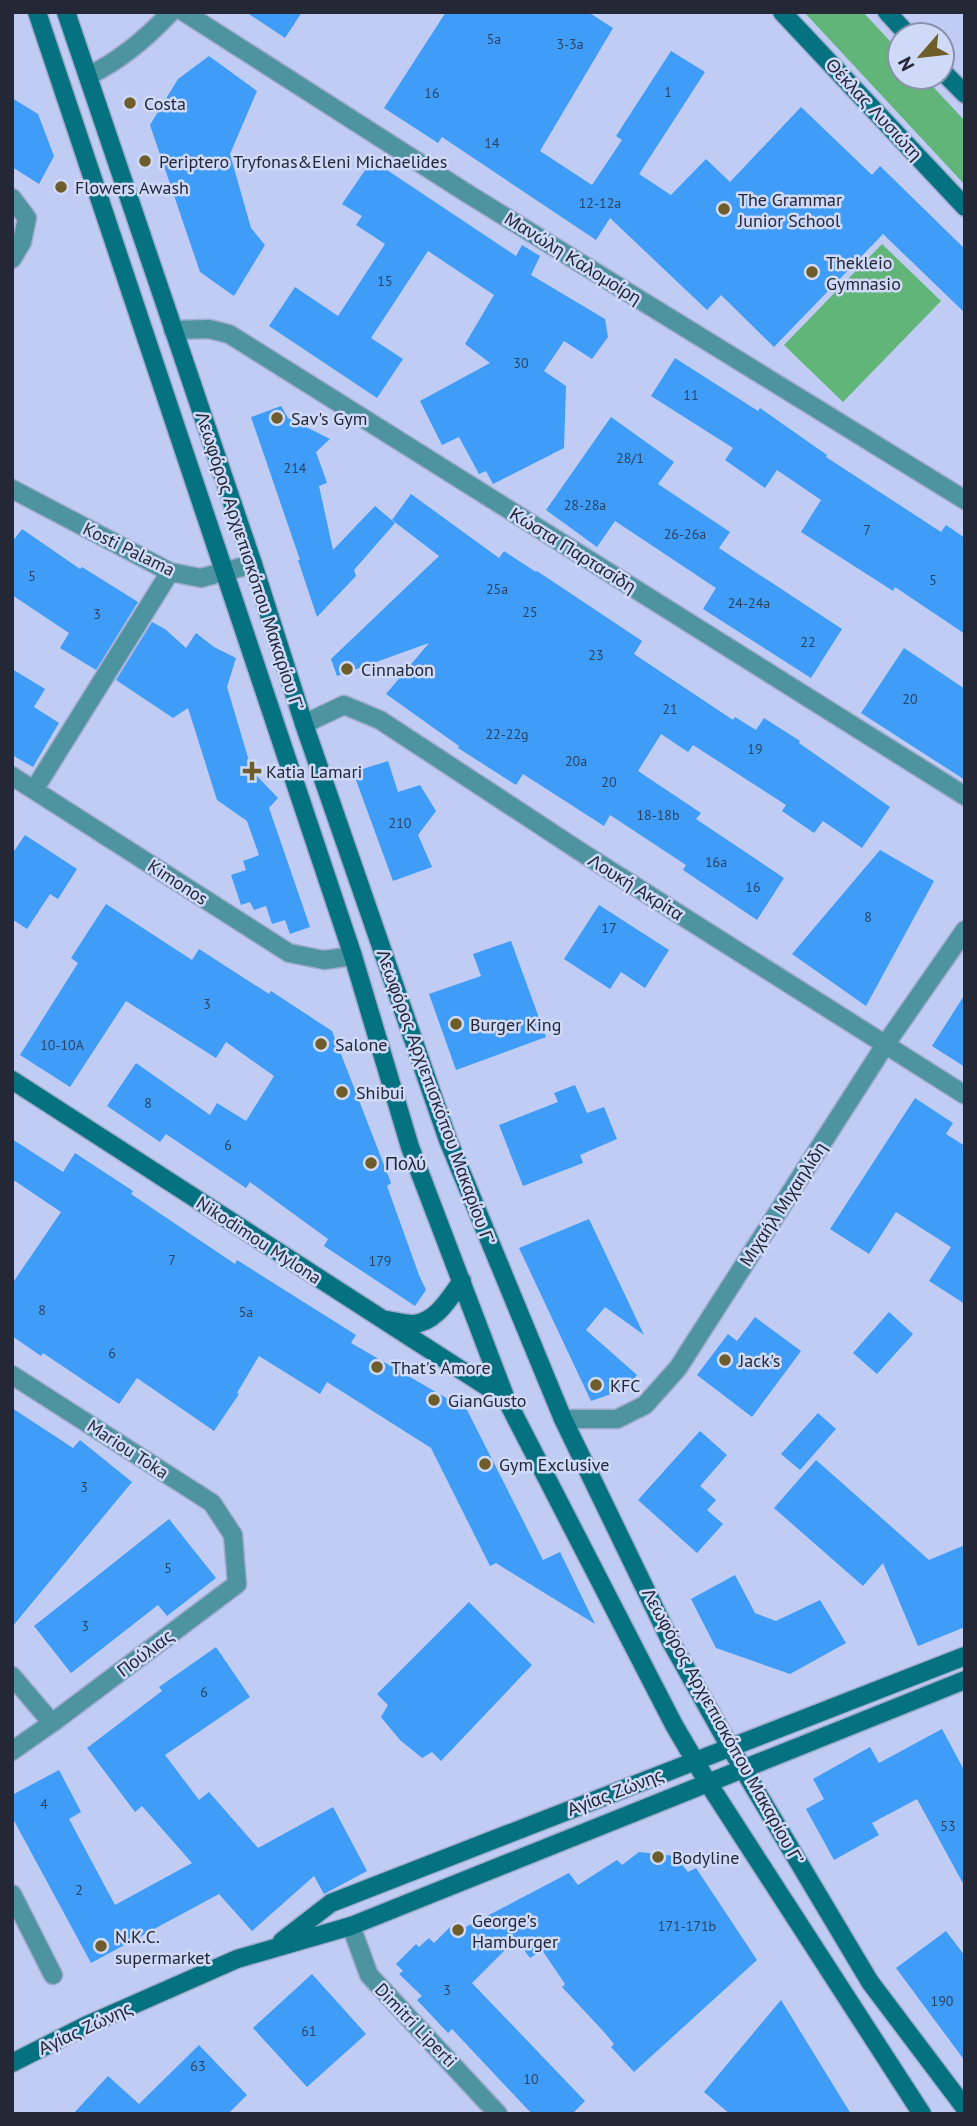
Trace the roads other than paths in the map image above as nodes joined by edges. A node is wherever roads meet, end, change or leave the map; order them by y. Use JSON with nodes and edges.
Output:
{"nodes":[{"id":1,"x":37,"y":12,"type":"edge"},
{"id":2,"x":66,"y":12,"type":"edge"},
{"id":3,"x":171,"y":12,"type":"edge"},
{"id":4,"x":184,"y":12,"type":"edge"},
{"id":5,"x":782,"y":12,"type":"edge"},
{"id":6,"x":88,"y":76,"type":"junction"},
{"id":7,"x":12,"y":198,"type":"edge"},
{"id":8,"x":965,"y":207,"type":"edge"},
{"id":9,"x":12,"y":259,"type":"edge"},
{"id":10,"x":173,"y":330,"type":"junction"},
{"id":11,"x":12,"y":489,"type":"edge"},
{"id":12,"x":965,"y":500,"type":"edge"},
{"id":13,"x":253,"y":564,"type":"junction"},
{"id":14,"x":170,"y":572,"type":"junction"},
{"id":15,"x":225,"y":573,"type":"junction"},
{"id":16,"x":304,"y":724,"type":"junction"},
{"id":17,"x":12,"y":776,"type":"edge"},
{"id":18,"x":34,"y":790,"type":"junction"},
{"id":19,"x":965,"y":796,"type":"edge"},
{"id":20,"x":965,"y":930,"type":"edge"},
{"id":21,"x":353,"y":956,"type":"junction"},
{"id":22,"x":885,"y":1045,"type":"junction"},
{"id":23,"x":12,"y":1080,"type":"edge"},
{"id":24,"x":965,"y":1095,"type":"edge"},
{"id":25,"x":462,"y":1281,"type":"junction"},
{"id":26,"x":381,"y":1320,"type":"junction"},
{"id":27,"x":12,"y":1375,"type":"edge"},
{"id":28,"x":506,"y":1399,"type":"junction"},
{"id":29,"x":563,"y":1419,"type":"junction"},
{"id":30,"x":233,"y":1535,"type":"joint"},
{"id":31,"x":965,"y":1656,"type":"edge"},
{"id":32,"x":12,"y":1676,"type":"edge"},
{"id":33,"x":965,"y":1680,"type":"edge"},
{"id":34,"x":52,"y":1723,"type":"junction"},
{"id":35,"x":730,"y":1747,"type":"junction"},
{"id":36,"x":12,"y":1751,"type":"edge"},
{"id":37,"x":696,"y":1761,"type":"junction"},
{"id":38,"x":744,"y":1769,"type":"junction"},
{"id":39,"x":708,"y":1783,"type":"junction"},
{"id":40,"x":12,"y":1894,"type":"edge"},
{"id":41,"x":351,"y":1926,"type":"junction"},
{"id":42,"x":276,"y":1946,"type":"junction"},
{"id":43,"x":53,"y":1975,"type":"dead end"},
{"id":44,"x":12,"y":2063,"type":"edge"},
{"id":45,"x":965,"y":2108,"type":"edge"},
{"id":46,"x":498,"y":2114,"type":"edge"},
{"id":47,"x":922,"y":2114,"type":"edge"}],
"edges":[{"from":1,"to":15,"type":"main road","name":"Λεωφόρος Αρχιεπισκόπου Μακαρίου Γ’"},
{"from":2,"to":6,"type":"main road","name":"Λεωφόρος Αρχιεπισκόπου Μακαρίου Γ’"},
{"from":3,"to":6,"type":"street"},
{"from":4,"to":12,"type":"street","name":"Μανώλη Καλομοίρη"},
{"from":5,"to":8,"type":"main road","name":"Θέκλας Λυσιώτη"},
{"from":6,"to":10,"type":"main road","name":"Λεωφόρος Αρχιεπισκόπου Μακαρίου Γ’"},
{"from":7,"to":9,"type":"street"},
{"from":10,"to":13,"type":"main road","name":"Λεωφόρος Αρχιεπισκόπου Μακαρίου Γ’"},
{"from":10,"to":19,"type":"street","name":"Κώστα Παρτασίδη"},
{"from":11,"to":14,"type":"street","name":"Kosti Palama"},
{"from":13,"to":15,"type":"street","name":"Kosti Palama"},
{"from":13,"to":16,"type":"main road","name":"Λεωφόρος Αρχιεπισκόπου Μακαρίου Γ’"},
{"from":14,"to":15,"type":"street","name":"Kosti Palama"},
{"from":14,"to":18,"type":"street"},
{"from":15,"to":21,"type":"main road","name":"Λεωφόρος Αρχιεπισκόπου Μακαρίου Γ’"},
{"from":16,"to":22,"type":"street","name":"Λουκή Ακρίτα"},
{"from":16,"to":29,"type":"main road","name":"Λεωφόρος Αρχιεπισκόπου Μακαρίου Γ’"},
{"from":17,"to":18,"type":"street","name":"Kimonos"},
{"from":18,"to":21,"type":"street","name":"Kimonos"},
{"from":20,"to":22,"type":"street","name":"Μιχαήλ Μιχαηλίδη"},
{"from":21,"to":25,"type":"main road","name":"Λεωφόρος Αρχιεπισκόπου Μακαρίου Γ’"},
{"from":22,"to":24,"type":"street","name":"Λουκή Ακρίτα"},
{"from":22,"to":29,"type":"street","name":"Μιχαήλ Μιχαηλίδη"},
{"from":23,"to":26,"type":"main road","name":"Nikodimou Mylona"},
{"from":25,"to":26,"type":"main road"},
{"from":25,"to":28,"type":"main road","name":"Λεωφόρος Αρχιεπισκόπου Μακαρίου Γ’"},
{"from":26,"to":28,"type":"main road","name":"Nikodimou Mylona"},
{"from":27,"to":30,"type":"street","name":"Mariou Toka"},
{"from":28,"to":37,"type":"main road","name":"Λεωφόρος Αρχιεπισκόπου Μακαρίου Γ’"},
{"from":29,"to":35,"type":"main road","name":"Λεωφόρος Αρχιεπισκόπου Μακαρίου Γ’"},
{"from":30,"to":34,"type":"street","name":"Πούλιας"},
{"from":31,"to":35,"type":"main road","name":"Αγίας Ζώνης"},
{"from":32,"to":34,"type":"street"},
{"from":33,"to":38,"type":"main road","name":"Αγίας Ζώνης"},
{"from":34,"to":36,"type":"street","name":"Πούλιας"},
{"from":35,"to":37,"type":"main road","name":"Αγίας Ζώνης"},
{"from":35,"to":38,"type":"main road","name":"Λεωφόρος Αρχιεπισκόπου Μακαρίου Γ’"},
{"from":37,"to":39,"type":"main road","name":"Λεωφόρος Αρχιεπισκόπου Μακαρίου Γ’"},
{"from":37,"to":42,"type":"main road","name":"Αγίας Ζώνης"},
{"from":38,"to":39,"type":"main road","name":"Αγίας Ζώνης"},
{"from":38,"to":45,"type":"main road","name":"Λεωφόρος Αρχιεπισκόπου Μακαρίου Γ’"},
{"from":39,"to":41,"type":"main road","name":"Αγίας Ζώνης"},
{"from":39,"to":47,"type":"main road","name":"Λεωφόρος Αρχιεπισκόπου Μακαρίου Γ’"},
{"from":40,"to":43,"type":"street"},
{"from":41,"to":42,"type":"main road","name":"Αγίας Ζώνης"},
{"from":41,"to":46,"type":"street","name":"Dimitri Liperti"},
{"from":42,"to":44,"type":"main road","name":"Αγίας Ζώνης"}]}
